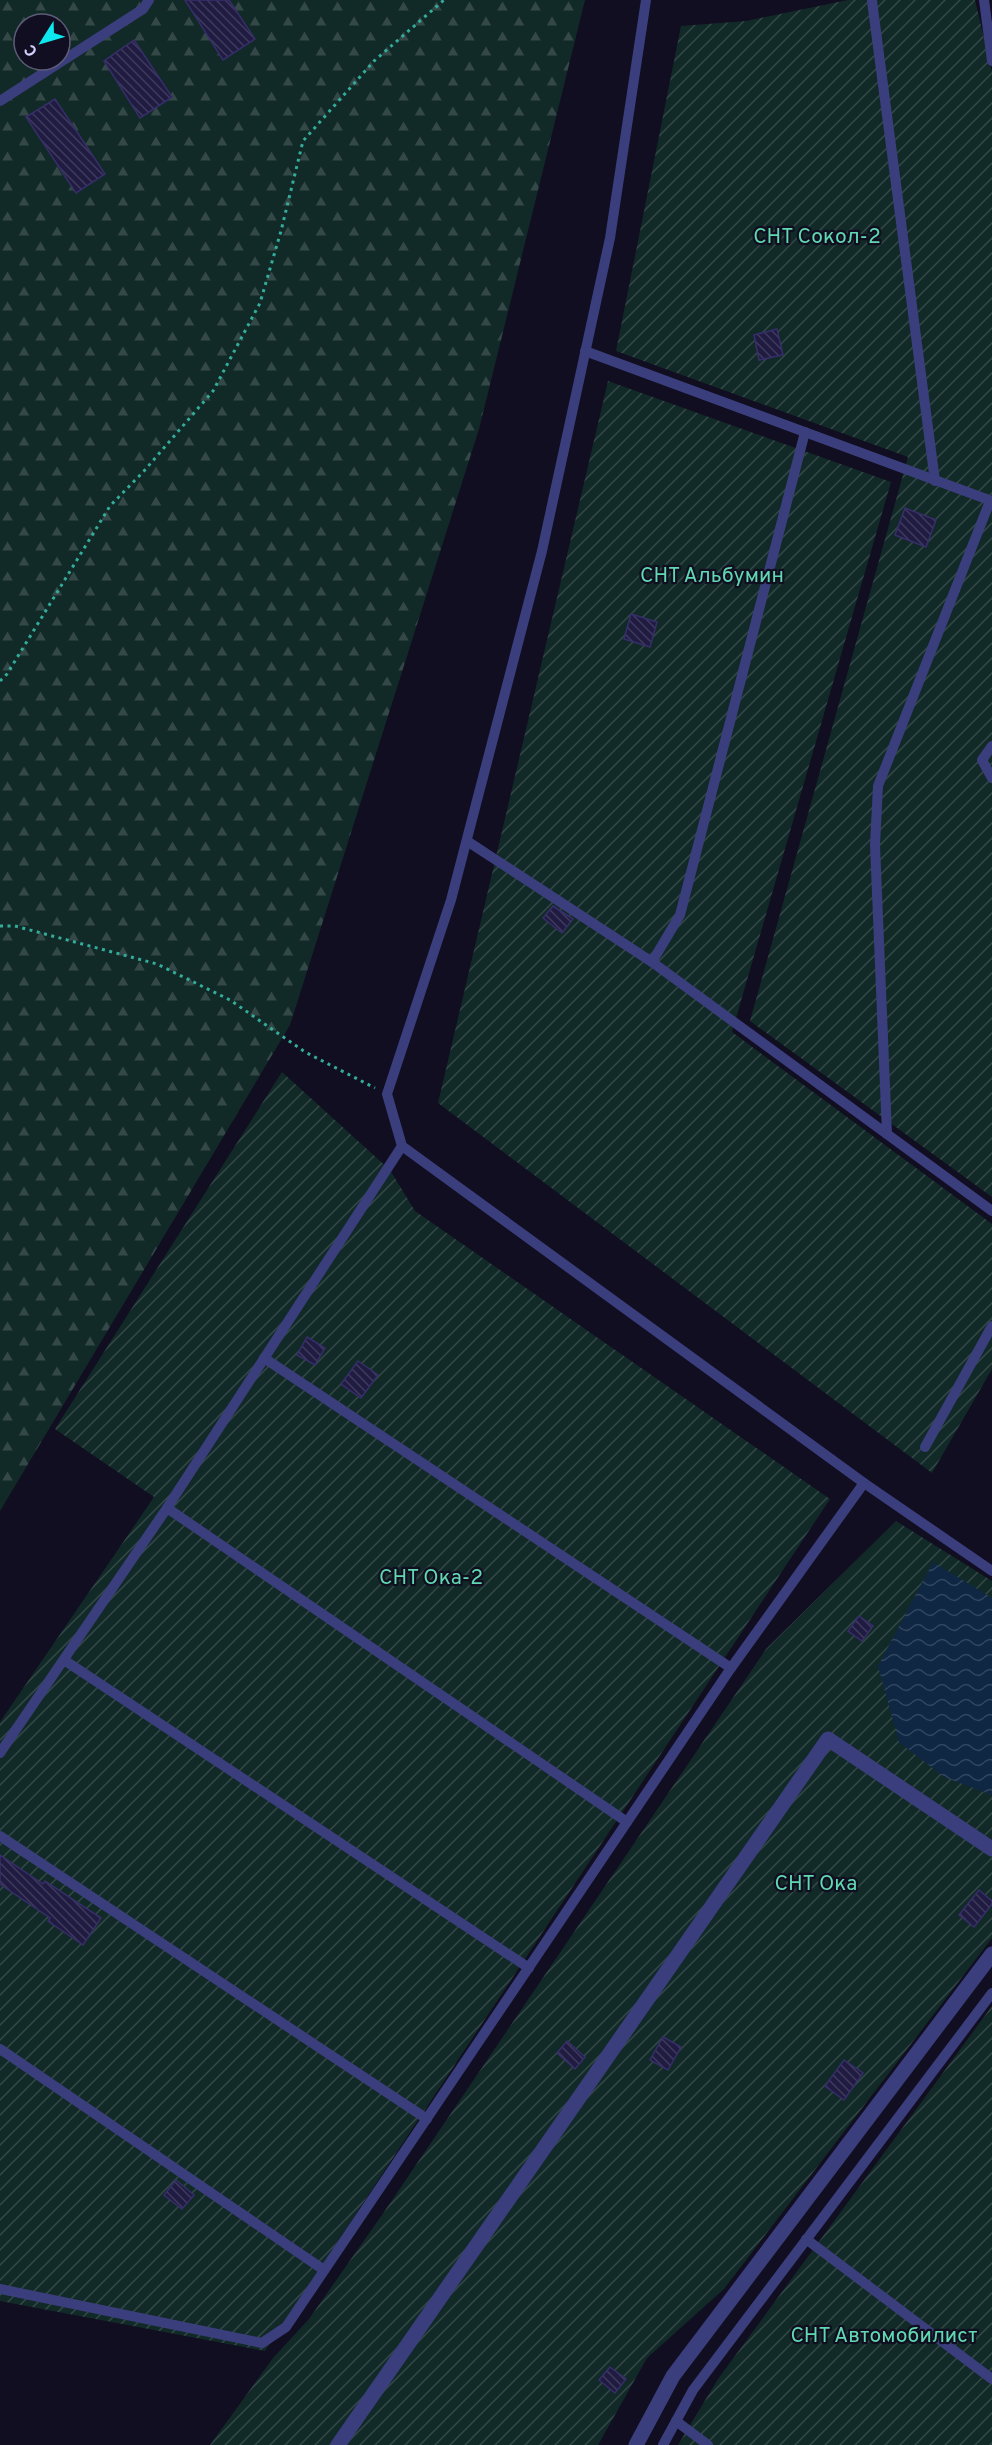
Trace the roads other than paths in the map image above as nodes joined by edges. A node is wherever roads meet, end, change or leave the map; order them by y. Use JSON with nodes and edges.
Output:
{"nodes":[{"id":1,"x":149,"y":0,"type":"edge"},
{"id":2,"x":646,"y":0,"type":"edge"},
{"id":3,"x":984,"y":0,"type":"edge"},
{"id":4,"x":873,"y":1,"type":"edge"},
{"id":5,"x":992,"y":61,"type":"edge"},
{"id":6,"x":0,"y":101,"type":"edge"},
{"id":7,"x":585,"y":351,"type":"junction"},
{"id":8,"x":805,"y":432,"type":"junction"},
{"id":9,"x":935,"y":480,"type":"junction"},
{"id":10,"x":991,"y":501,"type":"edge"},
{"id":11,"x":992,"y":746,"type":"edge"},
{"id":12,"x":992,"y":778,"type":"edge"},
{"id":13,"x":467,"y":841,"type":"junction"},
{"id":14,"x":651,"y":962,"type":"junction"},
{"id":15,"x":887,"y":1134,"type":"junction"},
{"id":16,"x":402,"y":1146,"type":"junction"},
{"id":17,"x":992,"y":1211,"type":"edge"},
{"id":18,"x":992,"y":1326,"type":"edge"},
{"id":19,"x":264,"y":1358,"type":"junction"},
{"id":20,"x":925,"y":1447,"type":"dead end"},
{"id":21,"x":864,"y":1483,"type":"junction"},
{"id":22,"x":167,"y":1508,"type":"junction"},
{"id":23,"x":992,"y":1570,"type":"edge"},
{"id":24,"x":64,"y":1660,"type":"junction"},
{"id":25,"x":731,"y":1668,"type":"junction"},
{"id":26,"x":0,"y":1753,"type":"edge"},
{"id":27,"x":627,"y":1822,"type":"junction"},
{"id":28,"x":0,"y":1836,"type":"edge"},
{"id":29,"x":992,"y":1849,"type":"edge"},
{"id":30,"x":992,"y":1954,"type":"edge"},
{"id":31,"x":528,"y":1968,"type":"junction"},
{"id":32,"x":992,"y":1993,"type":"edge"},
{"id":33,"x":0,"y":2049,"type":"edge"},
{"id":34,"x":427,"y":2119,"type":"junction"},
{"id":35,"x":806,"y":2240,"type":"junction"},
{"id":36,"x":324,"y":2270,"type":"junction"},
{"id":37,"x":0,"y":2289,"type":"edge"},
{"id":38,"x":992,"y":2379,"type":"edge"},
{"id":39,"x":676,"y":2421,"type":"junction"},
{"id":40,"x":338,"y":2445,"type":"edge"},
{"id":41,"x":636,"y":2445,"type":"edge"},
{"id":42,"x":663,"y":2445,"type":"edge"},
{"id":43,"x":708,"y":2445,"type":"edge"}],
"edges":[{"from":1,"to":6,"type":"lane"},
{"from":2,"to":7,"type":"lane"},
{"from":3,"to":5,"type":"lane"},
{"from":4,"to":9,"type":"lane"},
{"from":7,"to":8,"type":"lane"},
{"from":7,"to":13,"type":"lane"},
{"from":8,"to":9,"type":"lane"},
{"from":8,"to":14,"type":"lane"},
{"from":9,"to":10,"type":"lane"},
{"from":10,"to":15,"type":"lane"},
{"from":11,"to":12,"type":"lane"},
{"from":13,"to":14,"type":"lane"},
{"from":13,"to":16,"type":"lane"},
{"from":14,"to":15,"type":"lane"},
{"from":15,"to":17,"type":"lane"},
{"from":16,"to":19,"type":"lane"},
{"from":16,"to":21,"type":"lane"},
{"from":18,"to":20,"type":"lane"},
{"from":19,"to":22,"type":"lane"},
{"from":19,"to":25,"type":"lane"},
{"from":21,"to":23,"type":"lane"},
{"from":21,"to":25,"type":"lane"},
{"from":22,"to":24,"type":"lane"},
{"from":22,"to":27,"type":"lane"},
{"from":24,"to":26,"type":"lane"},
{"from":24,"to":31,"type":"lane"},
{"from":25,"to":27,"type":"lane"},
{"from":27,"to":31,"type":"lane"},
{"from":28,"to":34,"type":"lane"},
{"from":29,"to":40,"type":"street"},
{"from":30,"to":41,"type":"street"},
{"from":31,"to":34,"type":"lane"},
{"from":32,"to":35,"type":"lane"},
{"from":33,"to":36,"type":"lane"},
{"from":34,"to":36,"type":"lane"},
{"from":35,"to":38,"type":"lane"},
{"from":35,"to":39,"type":"lane"},
{"from":36,"to":37,"type":"lane"},
{"from":39,"to":42,"type":"lane"},
{"from":39,"to":43,"type":"lane"}]}
